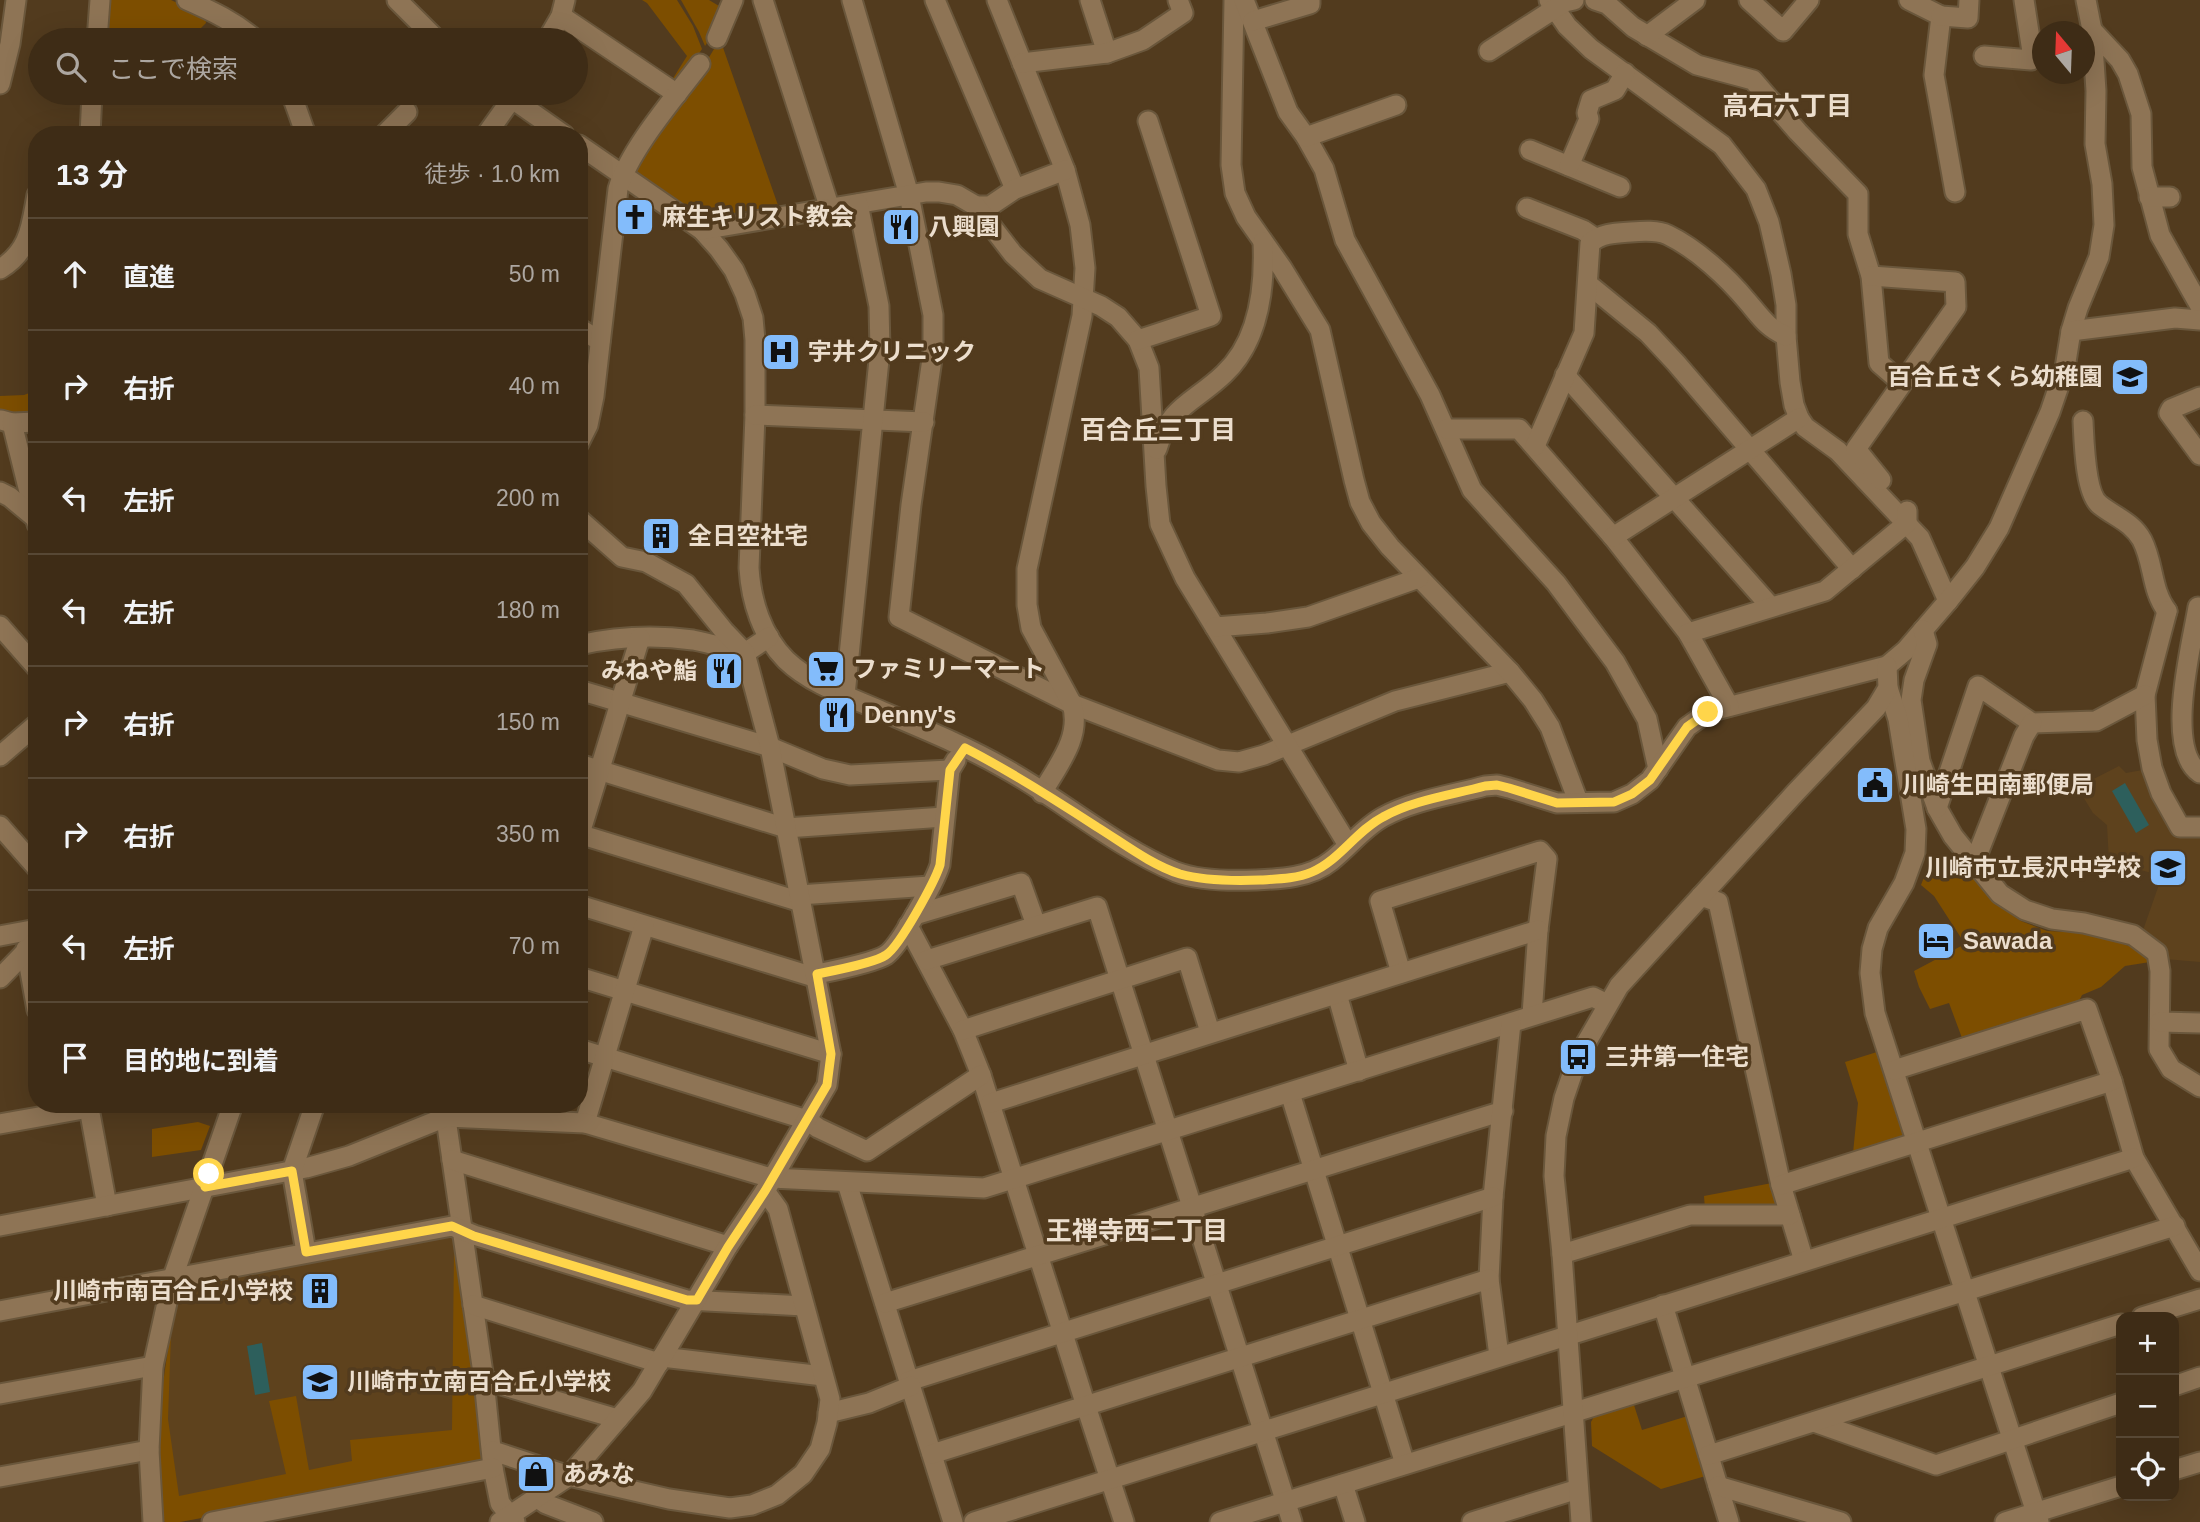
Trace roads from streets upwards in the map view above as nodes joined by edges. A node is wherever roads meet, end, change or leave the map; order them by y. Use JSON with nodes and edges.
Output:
{"nodes":[{"id":1,"x":16,"y":0,"type":"edge"},
{"id":2,"x":100,"y":0,"type":"edge"},
{"id":3,"x":187,"y":0,"type":"edge"},
{"id":4,"x":397,"y":0,"type":"edge"},
{"id":5,"x":733,"y":0,"type":"edge"},
{"id":6,"x":763,"y":0,"type":"edge"},
{"id":7,"x":852,"y":0,"type":"edge"},
{"id":8,"x":936,"y":0,"type":"edge"},
{"id":9,"x":997,"y":0,"type":"edge"},
{"id":10,"x":1090,"y":0,"type":"edge"},
{"id":11,"x":1178,"y":0,"type":"edge"},
{"id":12,"x":1234,"y":0,"type":"edge"},
{"id":13,"x":1244,"y":0,"type":"edge"},
{"id":14,"x":1310,"y":0,"type":"edge"},
{"id":15,"x":1574,"y":0,"type":"edge"},
{"id":16,"x":1695,"y":0,"type":"edge"},
{"id":17,"x":1749,"y":0,"type":"edge"},
{"id":18,"x":1809,"y":0,"type":"edge"},
{"id":19,"x":1909,"y":0,"type":"edge"},
{"id":20,"x":1969,"y":0,"type":"edge"},
{"id":21,"x":2024,"y":0,"type":"edge"},
{"id":22,"x":2085,"y":0,"type":"edge"},
{"id":23,"x":1604,"y":1,"type":"edge"},
{"id":24,"x":1552,"y":5,"type":"edge"},
{"id":25,"x":227,"y":7,"type":"edge"},
{"id":26,"x":563,"y":8,"type":"edge"},
{"id":27,"x":1941,"y":16,"type":"junction"},
{"id":28,"x":1253,"y":21,"type":"junction"},
{"id":29,"x":2090,"y":21,"type":"edge"},
{"id":30,"x":98,"y":28,"type":"edge"},
{"id":31,"x":243,"y":28,"type":"edge"},
{"id":32,"x":425,"y":28,"type":"edge"},
{"id":33,"x":553,"y":28,"type":"edge"},
{"id":34,"x":2095,"y":33,"type":"edge"},
{"id":35,"x":1647,"y":36,"type":"junction"},
{"id":36,"x":717,"y":38,"type":"dead end"},
{"id":37,"x":1489,"y":51,"type":"dead end"},
{"id":38,"x":1107,"y":53,"type":"junction"},
{"id":39,"x":1984,"y":56,"type":"dead end"},
{"id":40,"x":1022,"y":63,"type":"junction"},
{"id":41,"x":700,"y":64,"type":"dead end"},
{"id":42,"x":1625,"y":73,"type":"junction"},
{"id":43,"x":2095,"y":76,"type":"edge"},
{"id":44,"x":0,"y":84,"type":"edge"},
{"id":45,"x":677,"y":94,"type":"junction"},
{"id":46,"x":91,"y":105,"type":"edge"},
{"id":47,"x":295,"y":105,"type":"edge"},
{"id":48,"x":504,"y":105,"type":"edge"},
{"id":49,"x":524,"y":105,"type":"edge"},
{"id":50,"x":1396,"y":105,"type":"dead end"},
{"id":51,"x":407,"y":112,"type":"dead end"},
{"id":52,"x":1149,"y":121,"type":"dead end"},
{"id":53,"x":90,"y":126,"type":"edge"},
{"id":54,"x":303,"y":126,"type":"edge"},
{"id":55,"x":393,"y":126,"type":"edge"},
{"id":56,"x":491,"y":126,"type":"edge"},
{"id":57,"x":553,"y":126,"type":"edge"},
{"id":58,"x":1306,"y":137,"type":"junction"},
{"id":59,"x":1530,"y":150,"type":"dead end"},
{"id":60,"x":588,"y":151,"type":"edge"},
{"id":61,"x":1569,"y":166,"type":"junction"},
{"id":62,"x":1065,"y":170,"type":"junction"},
{"id":63,"x":622,"y":174,"type":"junction"},
{"id":64,"x":1620,"y":187,"type":"dead end"},
{"id":65,"x":1015,"y":189,"type":"junction"},
{"id":66,"x":1955,"y":192,"type":"dead end"},
{"id":67,"x":909,"y":195,"type":"junction"},
{"id":68,"x":2149,"y":197,"type":"junction"},
{"id":69,"x":2170,"y":197,"type":"dead end"},
{"id":70,"x":858,"y":204,"type":"junction"},
{"id":71,"x":976,"y":206,"type":"junction"},
{"id":72,"x":1527,"y":208,"type":"dead end"},
{"id":73,"x":830,"y":209,"type":"junction"},
{"id":74,"x":702,"y":230,"type":"junction"},
{"id":75,"x":28,"y":238,"type":"edge"},
{"id":76,"x":1595,"y":238,"type":"junction"},
{"id":77,"x":1263,"y":241,"type":"junction"},
{"id":78,"x":0,"y":269,"type":"edge"},
{"id":79,"x":1871,"y":276,"type":"junction"},
{"id":80,"x":1588,"y":284,"type":"junction"},
{"id":81,"x":1084,"y":299,"type":"junction"},
{"id":82,"x":2200,"y":306,"type":"edge"},
{"id":83,"x":2200,"y":320,"type":"edge"},
{"id":84,"x":2071,"y":331,"type":"junction"},
{"id":85,"x":588,"y":334,"type":"edge"},
{"id":86,"x":1786,"y":336,"type":"junction"},
{"id":87,"x":1138,"y":340,"type":"junction"},
{"id":88,"x":600,"y":341,"type":"junction"},
{"id":89,"x":1565,"y":375,"type":"junction"},
{"id":90,"x":1902,"y":383,"type":"junction"},
{"id":91,"x":2200,"y":397,"type":"edge"},
{"id":92,"x":755,"y":415,"type":"junction"},
{"id":93,"x":1799,"y":418,"type":"junction"},
{"id":94,"x":874,"y":420,"type":"junction"},
{"id":95,"x":6,"y":421,"type":"edge"},
{"id":96,"x":2083,"y":421,"type":"dead end"},
{"id":97,"x":28,"y":422,"type":"edge"},
{"id":98,"x":924,"y":422,"type":"junction"},
{"id":99,"x":588,"y":425,"type":"edge"},
{"id":100,"x":1446,"y":429,"type":"junction"},
{"id":101,"x":1535,"y":446,"type":"junction"},
{"id":102,"x":1750,"y":450,"type":"junction"},
{"id":103,"x":2200,"y":454,"type":"edge"},
{"id":104,"x":1155,"y":457,"type":"junction"},
{"id":105,"x":0,"y":492,"type":"edge"},
{"id":106,"x":28,"y":494,"type":"edge"},
{"id":107,"x":1674,"y":498,"type":"junction"},
{"id":108,"x":28,"y":513,"type":"edge"},
{"id":109,"x":1907,"y":523,"type":"junction"},
{"id":110,"x":588,"y":527,"type":"edge"},
{"id":111,"x":1614,"y":537,"type":"junction"},
{"id":112,"x":1852,"y":569,"type":"junction"},
{"id":113,"x":1419,"y":578,"type":"junction"},
{"id":114,"x":1948,"y":601,"type":"junction"},
{"id":115,"x":1771,"y":607,"type":"junction"},
{"id":116,"x":2199,"y":607,"type":"edge"},
{"id":117,"x":2167,"y":611,"type":"junction"},
{"id":118,"x":0,"y":626,"type":"edge"},
{"id":119,"x":1215,"y":627,"type":"junction"},
{"id":120,"x":1923,"y":630,"type":"junction"},
{"id":121,"x":1688,"y":633,"type":"junction"},
{"id":122,"x":769,"y":637,"type":"junction"},
{"id":123,"x":640,"y":638,"type":"junction"},
{"id":124,"x":588,"y":643,"type":"edge"},
{"id":125,"x":745,"y":653,"type":"junction"},
{"id":126,"x":28,"y":658,"type":"edge"},
{"id":127,"x":1887,"y":666,"type":"junction"},
{"id":128,"x":1510,"y":671,"type":"junction"},
{"id":129,"x":1888,"y":688,"type":"junction"},
{"id":130,"x":588,"y":693,"type":"edge"},
{"id":131,"x":845,"y":695,"type":"junction"},
{"id":132,"x":2145,"y":695,"type":"junction"},
{"id":133,"x":621,"y":702,"type":"junction"},
{"id":134,"x":1072,"y":704,"type":"junction"},
{"id":135,"x":1729,"y":706,"type":"junction"},
{"id":136,"x":2032,"y":723,"type":"junction"},
{"id":137,"x":28,"y":731,"type":"edge"},
{"id":138,"x":1286,"y":745,"type":"junction"},
{"id":139,"x":770,"y":747,"type":"junction"},
{"id":140,"x":965,"y":748,"type":"junction"},
{"id":141,"x":1,"y":753,"type":"edge"},
{"id":142,"x":588,"y":767,"type":"edge"},
{"id":143,"x":1658,"y":769,"type":"junction"},
{"id":144,"x":600,"y":770,"type":"junction"},
{"id":145,"x":950,"y":770,"type":"junction"},
{"id":146,"x":2200,"y":773,"type":"edge"},
{"id":147,"x":1042,"y":793,"type":"junction"},
{"id":148,"x":1578,"y":801,"type":"junction"},
{"id":149,"x":1937,"y":808,"type":"junction"},
{"id":150,"x":588,"y":809,"type":"edge"},
{"id":151,"x":944,"y":817,"type":"junction"},
{"id":152,"x":0,"y":826,"type":"edge"},
{"id":153,"x":2200,"y":827,"type":"edge"},
{"id":154,"x":786,"y":828,"type":"junction"},
{"id":155,"x":588,"y":837,"type":"edge"},
{"id":156,"x":1348,"y":845,"type":"junction"},
{"id":157,"x":22,"y":852,"type":"junction"},
{"id":158,"x":0,"y":856,"type":"edge"},
{"id":159,"x":28,"y":858,"type":"edge"},
{"id":160,"x":1975,"y":861,"type":"junction"},
{"id":161,"x":930,"y":886,"type":"junction"},
{"id":162,"x":1701,"y":895,"type":"junction"},
{"id":163,"x":800,"y":899,"type":"junction"},
{"id":164,"x":588,"y":908,"type":"edge"},
{"id":165,"x":911,"y":921,"type":"junction"},
{"id":166,"x":1036,"y":925,"type":"junction"},
{"id":167,"x":644,"y":926,"type":"junction"},
{"id":168,"x":1538,"y":930,"type":"junction"},
{"id":169,"x":28,"y":931,"type":"edge"},
{"id":170,"x":0,"y":936,"type":"edge"},
{"id":171,"x":28,"y":947,"type":"edge"},
{"id":172,"x":927,"y":960,"type":"junction"},
{"id":173,"x":1401,"y":973,"type":"junction"},
{"id":174,"x":817,"y":976,"type":"junction"},
{"id":175,"x":0,"y":978,"type":"edge"},
{"id":176,"x":1120,"y":978,"type":"junction"},
{"id":177,"x":588,"y":980,"type":"edge"},
{"id":178,"x":625,"y":992,"type":"junction"},
{"id":179,"x":1337,"y":994,"type":"junction"},
{"id":180,"x":1607,"y":1004,"type":"junction"},
{"id":181,"x":1532,"y":1016,"type":"junction"},
{"id":182,"x":2160,"y":1022,"type":"junction"},
{"id":183,"x":1511,"y":1023,"type":"junction"},
{"id":184,"x":2200,"y":1023,"type":"edge"},
{"id":185,"x":963,"y":1030,"type":"junction"},
{"id":186,"x":1210,"y":1032,"type":"junction"},
{"id":187,"x":588,"y":1052,"type":"edge"},
{"id":188,"x":831,"y":1054,"type":"junction"},
{"id":189,"x":1144,"y":1054,"type":"junction"},
{"id":190,"x":605,"y":1057,"type":"junction"},
{"id":191,"x":1894,"y":1070,"type":"junction"},
{"id":192,"x":1359,"y":1071,"type":"junction"},
{"id":193,"x":981,"y":1075,"type":"junction"},
{"id":194,"x":2112,"y":1082,"type":"junction"},
{"id":195,"x":2200,"y":1087,"type":"edge"},
{"id":196,"x":1290,"y":1093,"type":"junction"},
{"id":197,"x":991,"y":1102,"type":"junction"},
{"id":198,"x":1503,"y":1111,"type":"junction"},
{"id":199,"x":53,"y":1113,"type":"edge"},
{"id":200,"x":88,"y":1113,"type":"edge"},
{"id":201,"x":230,"y":1113,"type":"edge"},
{"id":202,"x":312,"y":1113,"type":"edge"},
{"id":203,"x":439,"y":1113,"type":"edge"},
{"id":204,"x":445,"y":1113,"type":"edge"},
{"id":205,"x":477,"y":1113,"type":"edge"},
{"id":206,"x":807,"y":1120,"type":"junction"},
{"id":207,"x":585,"y":1123,"type":"junction"},
{"id":208,"x":0,"y":1124,"type":"edge"},
{"id":209,"x":1169,"y":1130,"type":"junction"},
{"id":210,"x":1917,"y":1142,"type":"junction"},
{"id":211,"x":2134,"y":1158,"type":"junction"},
{"id":212,"x":452,"y":1160,"type":"junction"},
{"id":213,"x":1314,"y":1170,"type":"junction"},
{"id":214,"x":292,"y":1171,"type":"junction"},
{"id":215,"x":1014,"y":1179,"type":"junction"},
{"id":216,"x":847,"y":1183,"type":"junction"},
{"id":217,"x":768,"y":1184,"type":"junction"},
{"id":218,"x":1782,"y":1185,"type":"junction"},
{"id":219,"x":205,"y":1187,"type":"junction"},
{"id":220,"x":1493,"y":1197,"type":"junction"},
{"id":221,"x":107,"y":1206,"type":"junction"},
{"id":222,"x":1193,"y":1207,"type":"junction"},
{"id":223,"x":1790,"y":1215,"type":"junction"},
{"id":224,"x":1942,"y":1218,"type":"junction"},
{"id":225,"x":0,"y":1226,"type":"edge"},
{"id":226,"x":2175,"y":1226,"type":"junction"},
{"id":227,"x":462,"y":1230,"type":"junction"},
{"id":228,"x":1338,"y":1246,"type":"junction"},
{"id":229,"x":728,"y":1247,"type":"junction"},
{"id":230,"x":306,"y":1252,"type":"junction"},
{"id":231,"x":1562,"y":1254,"type":"junction"},
{"id":232,"x":1038,"y":1256,"type":"junction"},
{"id":233,"x":1804,"y":1261,"type":"junction"},
{"id":234,"x":2200,"y":1271,"type":"edge"},
{"id":235,"x":1489,"y":1279,"type":"junction"},
{"id":236,"x":172,"y":1280,"type":"junction"},
{"id":237,"x":1217,"y":1284,"type":"junction"},
{"id":238,"x":1965,"y":1291,"type":"junction"},
{"id":239,"x":2200,"y":1299,"type":"edge"},
{"id":240,"x":697,"y":1300,"type":"junction"},
{"id":241,"x":886,"y":1303,"type":"junction"},
{"id":242,"x":473,"y":1305,"type":"junction"},
{"id":243,"x":1663,"y":1305,"type":"junction"},
{"id":244,"x":804,"y":1306,"type":"junction"},
{"id":245,"x":0,"y":1311,"type":"edge"},
{"id":246,"x":2158,"y":1312,"type":"edge"},
{"id":247,"x":1360,"y":1320,"type":"junction"},
{"id":248,"x":2116,"y":1326,"type":"edge"},
{"id":249,"x":1062,"y":1333,"type":"junction"},
{"id":250,"x":1567,"y":1335,"type":"junction"},
{"id":251,"x":1499,"y":1356,"type":"junction"},
{"id":252,"x":1240,"y":1357,"type":"junction"},
{"id":253,"x":660,"y":1360,"type":"junction"},
{"id":254,"x":1989,"y":1365,"type":"junction"},
{"id":255,"x":153,"y":1366,"type":"junction"},
{"id":256,"x":823,"y":1376,"type":"junction"},
{"id":257,"x":2200,"y":1377,"type":"edge"},
{"id":258,"x":1685,"y":1378,"type":"junction"},
{"id":259,"x":484,"y":1380,"type":"junction"},
{"id":260,"x":910,"y":1384,"type":"junction"},
{"id":261,"x":2179,"y":1384,"type":"edge"},
{"id":262,"x":1383,"y":1392,"type":"junction"},
{"id":263,"x":0,"y":1394,"type":"edge"},
{"id":264,"x":1086,"y":1406,"type":"junction"},
{"id":265,"x":2116,"y":1406,"type":"edge"},
{"id":266,"x":828,"y":1413,"type":"junction"},
{"id":267,"x":1572,"y":1414,"type":"junction"},
{"id":268,"x":618,"y":1419,"type":"junction"},
{"id":269,"x":1814,"y":1422,"type":"junction"},
{"id":270,"x":1263,"y":1430,"type":"junction"},
{"id":271,"x":2012,"y":1440,"type":"junction"},
{"id":272,"x":149,"y":1450,"type":"junction"},
{"id":273,"x":932,"y":1454,"type":"junction"},
{"id":274,"x":1709,"y":1455,"type":"junction"},
{"id":275,"x":493,"y":1459,"type":"junction"},
{"id":276,"x":2200,"y":1462,"type":"edge"},
{"id":277,"x":1405,"y":1464,"type":"junction"},
{"id":278,"x":2179,"y":1468,"type":"edge"},
{"id":279,"x":569,"y":1475,"type":"junction"},
{"id":280,"x":0,"y":1477,"type":"edge"},
{"id":281,"x":1111,"y":1479,"type":"junction"},
{"id":282,"x":1343,"y":1484,"type":"junction"},
{"id":283,"x":1718,"y":1486,"type":"junction"},
{"id":284,"x":2116,"y":1488,"type":"edge"},
{"id":285,"x":1578,"y":1489,"type":"junction"},
{"id":286,"x":536,"y":1497,"type":"junction"},
{"id":287,"x":1284,"y":1501,"type":"junction"},
{"id":288,"x":2037,"y":1517,"type":"edge"},
{"id":289,"x":508,"y":1519,"type":"edge"},
{"id":290,"x":238,"y":1520,"type":"edge"},
{"id":291,"x":153,"y":1522,"type":"edge"},
{"id":292,"x":212,"y":1522,"type":"edge"},
{"id":293,"x":593,"y":1522,"type":"edge"},
{"id":294,"x":953,"y":1522,"type":"edge"},
{"id":295,"x":974,"y":1522,"type":"edge"},
{"id":296,"x":1124,"y":1522,"type":"edge"},
{"id":297,"x":1220,"y":1522,"type":"edge"},
{"id":298,"x":1292,"y":1522,"type":"edge"},
{"id":299,"x":1355,"y":1522,"type":"edge"},
{"id":300,"x":1472,"y":1522,"type":"edge"},
{"id":301,"x":1581,"y":1522,"type":"edge"},
{"id":302,"x":1730,"y":1522,"type":"edge"},
{"id":303,"x":1841,"y":1522,"type":"edge"},
{"id":304,"x":2005,"y":1522,"type":"edge"}],
"edges":[{"from":1,"to":44,"type":"street"},
{"from":2,"to":30,"type":"street"},
{"from":3,"to":25,"type":"street"},
{"from":4,"to":32,"type":"street"},
{"from":5,"to":36,"type":"street"},
{"from":6,"to":73,"type":"street"},
{"from":7,"to":67,"type":"street"},
{"from":8,"to":65,"type":"street"},
{"from":9,"to":40,"type":"street"},
{"from":10,"to":38,"type":"street"},
{"from":11,"to":38,"type":"street"},
{"from":12,"to":77,"type":"street"},
{"from":13,"to":28,"type":"street"},
{"from":14,"to":28,"type":"street"},
{"from":15,"to":24,"type":"street"},
{"from":16,"to":35,"type":"street"},
{"from":17,"to":18,"type":"street"},
{"from":19,"to":27,"type":"street"},
{"from":20,"to":27,"type":"street"},
{"from":21,"to":39,"type":"street"},
{"from":22,"to":29,"type":"street"},
{"from":23,"to":35,"type":"street"},
{"from":24,"to":37,"type":"street"},
{"from":24,"to":42,"type":"street"},
{"from":25,"to":31,"type":"street"},
{"from":26,"to":33,"type":"street"},
{"from":26,"to":45,"type":"street"},
{"from":27,"to":66,"type":"street"},
{"from":28,"to":58,"type":"street"},
{"from":34,"to":68,"type":"street"},
{"from":35,"to":79,"type":"street"},
{"from":38,"to":40,"type":"street"},
{"from":40,"to":62,"type":"street"},
{"from":41,"to":45,"type":"street"},
{"from":42,"to":61,"type":"street"},
{"from":42,"to":86,"type":"street"},
{"from":43,"to":84,"type":"street"},
{"from":45,"to":63,"type":"street"},
{"from":46,"to":53,"type":"street"},
{"from":47,"to":54,"type":"street"},
{"from":48,"to":56,"type":"street"},
{"from":49,"to":57,"type":"street"},
{"from":50,"to":58,"type":"street"},
{"from":51,"to":55,"type":"street"},
{"from":52,"to":87,"type":"street"},
{"from":58,"to":100,"type":"street"},
{"from":59,"to":61,"type":"street"},
{"from":60,"to":63,"type":"street"},
{"from":61,"to":64,"type":"street"},
{"from":62,"to":65,"type":"street"},
{"from":62,"to":81,"type":"street"},
{"from":63,"to":74,"type":"street"},
{"from":63,"to":88,"type":"street"},
{"from":65,"to":71,"type":"street"},
{"from":67,"to":70,"type":"street"},
{"from":67,"to":71,"type":"street"},
{"from":67,"to":98,"type":"street"},
{"from":68,"to":69,"type":"street"},
{"from":68,"to":82,"type":"street"},
{"from":70,"to":73,"type":"street"},
{"from":70,"to":94,"type":"street"},
{"from":71,"to":81,"type":"street"},
{"from":72,"to":76,"type":"street"},
{"from":73,"to":74,"type":"street"},
{"from":74,"to":92,"type":"street"},
{"from":75,"to":78,"type":"street"},
{"from":76,"to":80,"type":"street"},
{"from":76,"to":86,"type":"street"},
{"from":77,"to":104,"type":"street"},
{"from":77,"to":113,"type":"street"},
{"from":79,"to":90,"type":"street"},
{"from":79,"to":90,"type":"street"},
{"from":80,"to":89,"type":"street"},
{"from":80,"to":102,"type":"street"},
{"from":81,"to":87,"type":"street"},
{"from":81,"to":134,"type":"street"},
{"from":83,"to":84,"type":"street"},
{"from":84,"to":114,"type":"street"},
{"from":85,"to":88,"type":"street"},
{"from":86,"to":93,"type":"street"},
{"from":87,"to":104,"type":"street"},
{"from":88,"to":99,"type":"street"},
{"from":89,"to":101,"type":"street"},
{"from":89,"to":107,"type":"street"},
{"from":90,"to":109,"type":"street"},
{"from":91,"to":103,"type":"street"},
{"from":92,"to":94,"type":"street"},
{"from":92,"to":122,"type":"street"},
{"from":93,"to":102,"type":"street"},
{"from":93,"to":109,"type":"street"},
{"from":94,"to":98,"type":"street"},
{"from":94,"to":131,"type":"street"},
{"from":95,"to":97,"type":"street"},
{"from":95,"to":106,"type":"street"},
{"from":96,"to":117,"type":"street"},
{"from":98,"to":134,"type":"street"},
{"from":100,"to":101,"type":"street"},
{"from":100,"to":143,"type":"street"},
{"from":101,"to":111,"type":"street"},
{"from":102,"to":107,"type":"street"},
{"from":102,"to":112,"type":"street"},
{"from":104,"to":119,"type":"street"},
{"from":105,"to":108,"type":"street"},
{"from":107,"to":111,"type":"street"},
{"from":107,"to":115,"type":"street"},
{"from":109,"to":112,"type":"street"},
{"from":109,"to":114,"type":"street"},
{"from":110,"to":125,"type":"street"},
{"from":111,"to":121,"type":"street"},
{"from":112,"to":115,"type":"street"},
{"from":113,"to":119,"type":"street"},
{"from":113,"to":128,"type":"street"},
{"from":114,"to":120,"type":"street"},
{"from":115,"to":121,"type":"street"},
{"from":116,"to":117,"type":"street"},
{"from":116,"to":146,"type":"street"},
{"from":117,"to":132,"type":"street"},
{"from":118,"to":126,"type":"street"},
{"from":119,"to":138,"type":"street"},
{"from":120,"to":127,"type":"street"},
{"from":120,"to":149,"type":"street"},
{"from":121,"to":135,"type":"street"},
{"from":122,"to":125,"type":"street"},
{"from":122,"to":131,"type":"street"},
{"from":123,"to":124,"type":"street"},
{"from":123,"to":125,"type":"street"},
{"from":123,"to":133,"type":"street"},
{"from":125,"to":139,"type":"street"},
{"from":127,"to":129,"type":"street"},
{"from":127,"to":135,"type":"street"},
{"from":128,"to":138,"type":"street"},
{"from":128,"to":148,"type":"street"},
{"from":129,"to":162,"type":"street"},
{"from":129,"to":191,"type":"street"},
{"from":130,"to":133,"type":"street"},
{"from":131,"to":140,"type":"street"},
{"from":132,"to":136,"type":"street"},
{"from":132,"to":153,"type":"street"},
{"from":133,"to":139,"type":"street"},
{"from":133,"to":144,"type":"street"},
{"from":134,"to":138,"type":"street"},
{"from":134,"to":147,"type":"street"},
{"from":135,"to":143,"type":"street"},
{"from":136,"to":149,"type":"street"},
{"from":136,"to":160,"type":"street"},
{"from":137,"to":141,"type":"street"},
{"from":138,"to":156,"type":"street"},
{"from":139,"to":145,"type":"street"},
{"from":139,"to":154,"type":"street"},
{"from":140,"to":145,"type":"street"},
{"from":140,"to":147,"type":"street"},
{"from":142,"to":144,"type":"street"},
{"from":143,"to":148,"type":"street"},
{"from":144,"to":150,"type":"street"},
{"from":144,"to":154,"type":"street"},
{"from":145,"to":151,"type":"street"},
{"from":147,"to":156,"type":"street"},
{"from":148,"to":156,"type":"street"},
{"from":149,"to":160,"type":"street"},
{"from":151,"to":154,"type":"street"},
{"from":151,"to":161,"type":"street"},
{"from":152,"to":157,"type":"street"},
{"from":154,"to":163,"type":"street"},
{"from":155,"to":163,"type":"street"},
{"from":157,"to":158,"type":"street"},
{"from":157,"to":159,"type":"street"},
{"from":160,"to":182,"type":"street"},
{"from":161,"to":163,"type":"street"},
{"from":161,"to":165,"type":"street"},
{"from":162,"to":180,"type":"street"},
{"from":162,"to":218,"type":"street"},
{"from":163,"to":174,"type":"street"},
{"from":164,"to":167,"type":"street"},
{"from":165,"to":166,"type":"street"},
{"from":165,"to":172,"type":"street"},
{"from":165,"to":174,"type":"street"},
{"from":166,"to":172,"type":"street"},
{"from":166,"to":176,"type":"street"},
{"from":167,"to":174,"type":"street"},
{"from":167,"to":178,"type":"street"},
{"from":168,"to":173,"type":"street"},
{"from":168,"to":173,"type":"street"},
{"from":168,"to":181,"type":"street"},
{"from":169,"to":170,"type":"street"},
{"from":171,"to":175,"type":"street"},
{"from":172,"to":185,"type":"street"},
{"from":173,"to":179,"type":"street"},
{"from":174,"to":188,"type":"street"},
{"from":176,"to":185,"type":"street"},
{"from":176,"to":186,"type":"street"},
{"from":176,"to":189,"type":"street"},
{"from":177,"to":178,"type":"street"},
{"from":178,"to":188,"type":"street"},
{"from":178,"to":190,"type":"street"},
{"from":179,"to":186,"type":"street"},
{"from":179,"to":192,"type":"street"},
{"from":180,"to":181,"type":"street"},
{"from":180,"to":231,"type":"street"},
{"from":181,"to":183,"type":"street"},
{"from":182,"to":184,"type":"street"},
{"from":182,"to":195,"type":"street"},
{"from":183,"to":192,"type":"street"},
{"from":183,"to":198,"type":"street"},
{"from":185,"to":193,"type":"street"},
{"from":186,"to":189,"type":"street"},
{"from":187,"to":190,"type":"street"},
{"from":188,"to":206,"type":"street"},
{"from":189,"to":197,"type":"street"},
{"from":189,"to":209,"type":"street"},
{"from":190,"to":206,"type":"street"},
{"from":190,"to":207,"type":"street"},
{"from":191,"to":194,"type":"street"},
{"from":191,"to":210,"type":"street"},
{"from":192,"to":196,"type":"street"},
{"from":193,"to":197,"type":"street"},
{"from":193,"to":206,"type":"street"},
{"from":194,"to":210,"type":"street"},
{"from":194,"to":211,"type":"street"},
{"from":196,"to":209,"type":"street"},
{"from":196,"to":213,"type":"street"},
{"from":197,"to":215,"type":"street"},
{"from":198,"to":213,"type":"street"},
{"from":198,"to":220,"type":"street"},
{"from":199,"to":208,"type":"street"},
{"from":200,"to":221,"type":"street"},
{"from":201,"to":219,"type":"street"},
{"from":202,"to":214,"type":"street"},
{"from":203,"to":214,"type":"street"},
{"from":204,"to":212,"type":"street"},
{"from":205,"to":207,"type":"street"},
{"from":206,"to":217,"type":"street"},
{"from":207,"to":217,"type":"street"},
{"from":209,"to":215,"type":"street"},
{"from":209,"to":222,"type":"street"},
{"from":210,"to":218,"type":"street"},
{"from":210,"to":224,"type":"street"},
{"from":211,"to":224,"type":"street"},
{"from":211,"to":226,"type":"street"},
{"from":212,"to":227,"type":"street"},
{"from":212,"to":229,"type":"street"},
{"from":213,"to":222,"type":"street"},
{"from":213,"to":228,"type":"street"},
{"from":214,"to":219,"type":"street"},
{"from":214,"to":230,"type":"street"},
{"from":215,"to":216,"type":"street"},
{"from":215,"to":232,"type":"street"},
{"from":216,"to":217,"type":"street"},
{"from":216,"to":241,"type":"street"},
{"from":217,"to":229,"type":"street"},
{"from":217,"to":244,"type":"street"},
{"from":218,"to":223,"type":"street"},
{"from":219,"to":221,"type":"street"},
{"from":219,"to":236,"type":"street"},
{"from":220,"to":228,"type":"street"},
{"from":220,"to":235,"type":"street"},
{"from":221,"to":225,"type":"street"},
{"from":222,"to":232,"type":"street"},
{"from":222,"to":237,"type":"street"},
{"from":223,"to":231,"type":"street"},
{"from":223,"to":233,"type":"street"},
{"from":224,"to":233,"type":"street"},
{"from":224,"to":238,"type":"street"},
{"from":226,"to":234,"type":"street"},
{"from":226,"to":238,"type":"street"},
{"from":227,"to":230,"type":"street"},
{"from":227,"to":240,"type":"street"},
{"from":227,"to":242,"type":"street"},
{"from":228,"to":237,"type":"street"},
{"from":228,"to":247,"type":"street"},
{"from":229,"to":240,"type":"street"},
{"from":230,"to":236,"type":"street"},
{"from":231,"to":250,"type":"street"},
{"from":232,"to":241,"type":"street"},
{"from":232,"to":249,"type":"street"},
{"from":233,"to":243,"type":"street"},
{"from":235,"to":247,"type":"street"},
{"from":235,"to":251,"type":"street"},
{"from":236,"to":245,"type":"street"},
{"from":236,"to":255,"type":"street"},
{"from":237,"to":249,"type":"street"},
{"from":237,"to":252,"type":"street"},
{"from":238,"to":254,"type":"street"},
{"from":238,"to":258,"type":"street"},
{"from":239,"to":246,"type":"street"},
{"from":240,"to":244,"type":"street"},
{"from":240,"to":253,"type":"street"},
{"from":241,"to":260,"type":"street"},
{"from":242,"to":253,"type":"street"},
{"from":242,"to":259,"type":"street"},
{"from":243,"to":250,"type":"street"},
{"from":243,"to":258,"type":"street"},
{"from":244,"to":256,"type":"street"},
{"from":247,"to":252,"type":"street"},
{"from":247,"to":262,"type":"street"},
{"from":248,"to":254,"type":"street"},
{"from":249,"to":260,"type":"street"},
{"from":249,"to":264,"type":"street"},
{"from":250,"to":251,"type":"street"},
{"from":250,"to":267,"type":"street"},
{"from":251,"to":262,"type":"street"},
{"from":252,"to":264,"type":"street"},
{"from":252,"to":270,"type":"street"},
{"from":253,"to":256,"type":"street"},
{"from":253,"to":268,"type":"street"},
{"from":254,"to":269,"type":"street"},
{"from":254,"to":271,"type":"street"},
{"from":255,"to":263,"type":"street"},
{"from":255,"to":272,"type":"street"},
{"from":256,"to":266,"type":"street"},
{"from":257,"to":261,"type":"street"},
{"from":258,"to":267,"type":"street"},
{"from":258,"to":274,"type":"street"},
{"from":259,"to":268,"type":"street"},
{"from":259,"to":275,"type":"street"},
{"from":260,"to":266,"type":"street"},
{"from":260,"to":273,"type":"street"},
{"from":262,"to":270,"type":"street"},
{"from":262,"to":277,"type":"street"},
{"from":264,"to":273,"type":"street"},
{"from":264,"to":281,"type":"street"},
{"from":265,"to":271,"type":"street"},
{"from":266,"to":279,"type":"street"},
{"from":267,"to":277,"type":"street"},
{"from":267,"to":285,"type":"street"},
{"from":268,"to":279,"type":"street"},
{"from":269,"to":271,"type":"street"},
{"from":269,"to":274,"type":"street"},
{"from":270,"to":281,"type":"street"},
{"from":270,"to":287,"type":"street"},
{"from":271,"to":288,"type":"street"},
{"from":272,"to":280,"type":"street"},
{"from":272,"to":291,"type":"street"},
{"from":273,"to":294,"type":"street"},
{"from":274,"to":283,"type":"street"},
{"from":275,"to":279,"type":"street"},
{"from":275,"to":289,"type":"street"},
{"from":275,"to":290,"type":"street"},
{"from":276,"to":278,"type":"street"},
{"from":277,"to":282,"type":"street"},
{"from":279,"to":286,"type":"street"},
{"from":281,"to":295,"type":"street"},
{"from":281,"to":296,"type":"street"},
{"from":282,"to":287,"type":"street"},
{"from":282,"to":299,"type":"street"},
{"from":283,"to":302,"type":"street"},
{"from":283,"to":303,"type":"street"},
{"from":284,"to":288,"type":"street"},
{"from":285,"to":300,"type":"street"},
{"from":285,"to":301,"type":"street"},
{"from":286,"to":289,"type":"street"},
{"from":286,"to":293,"type":"street"},
{"from":287,"to":297,"type":"street"},
{"from":287,"to":298,"type":"street"},
{"from":288,"to":304,"type":"street"},
{"from":290,"to":292,"type":"street"}]}
